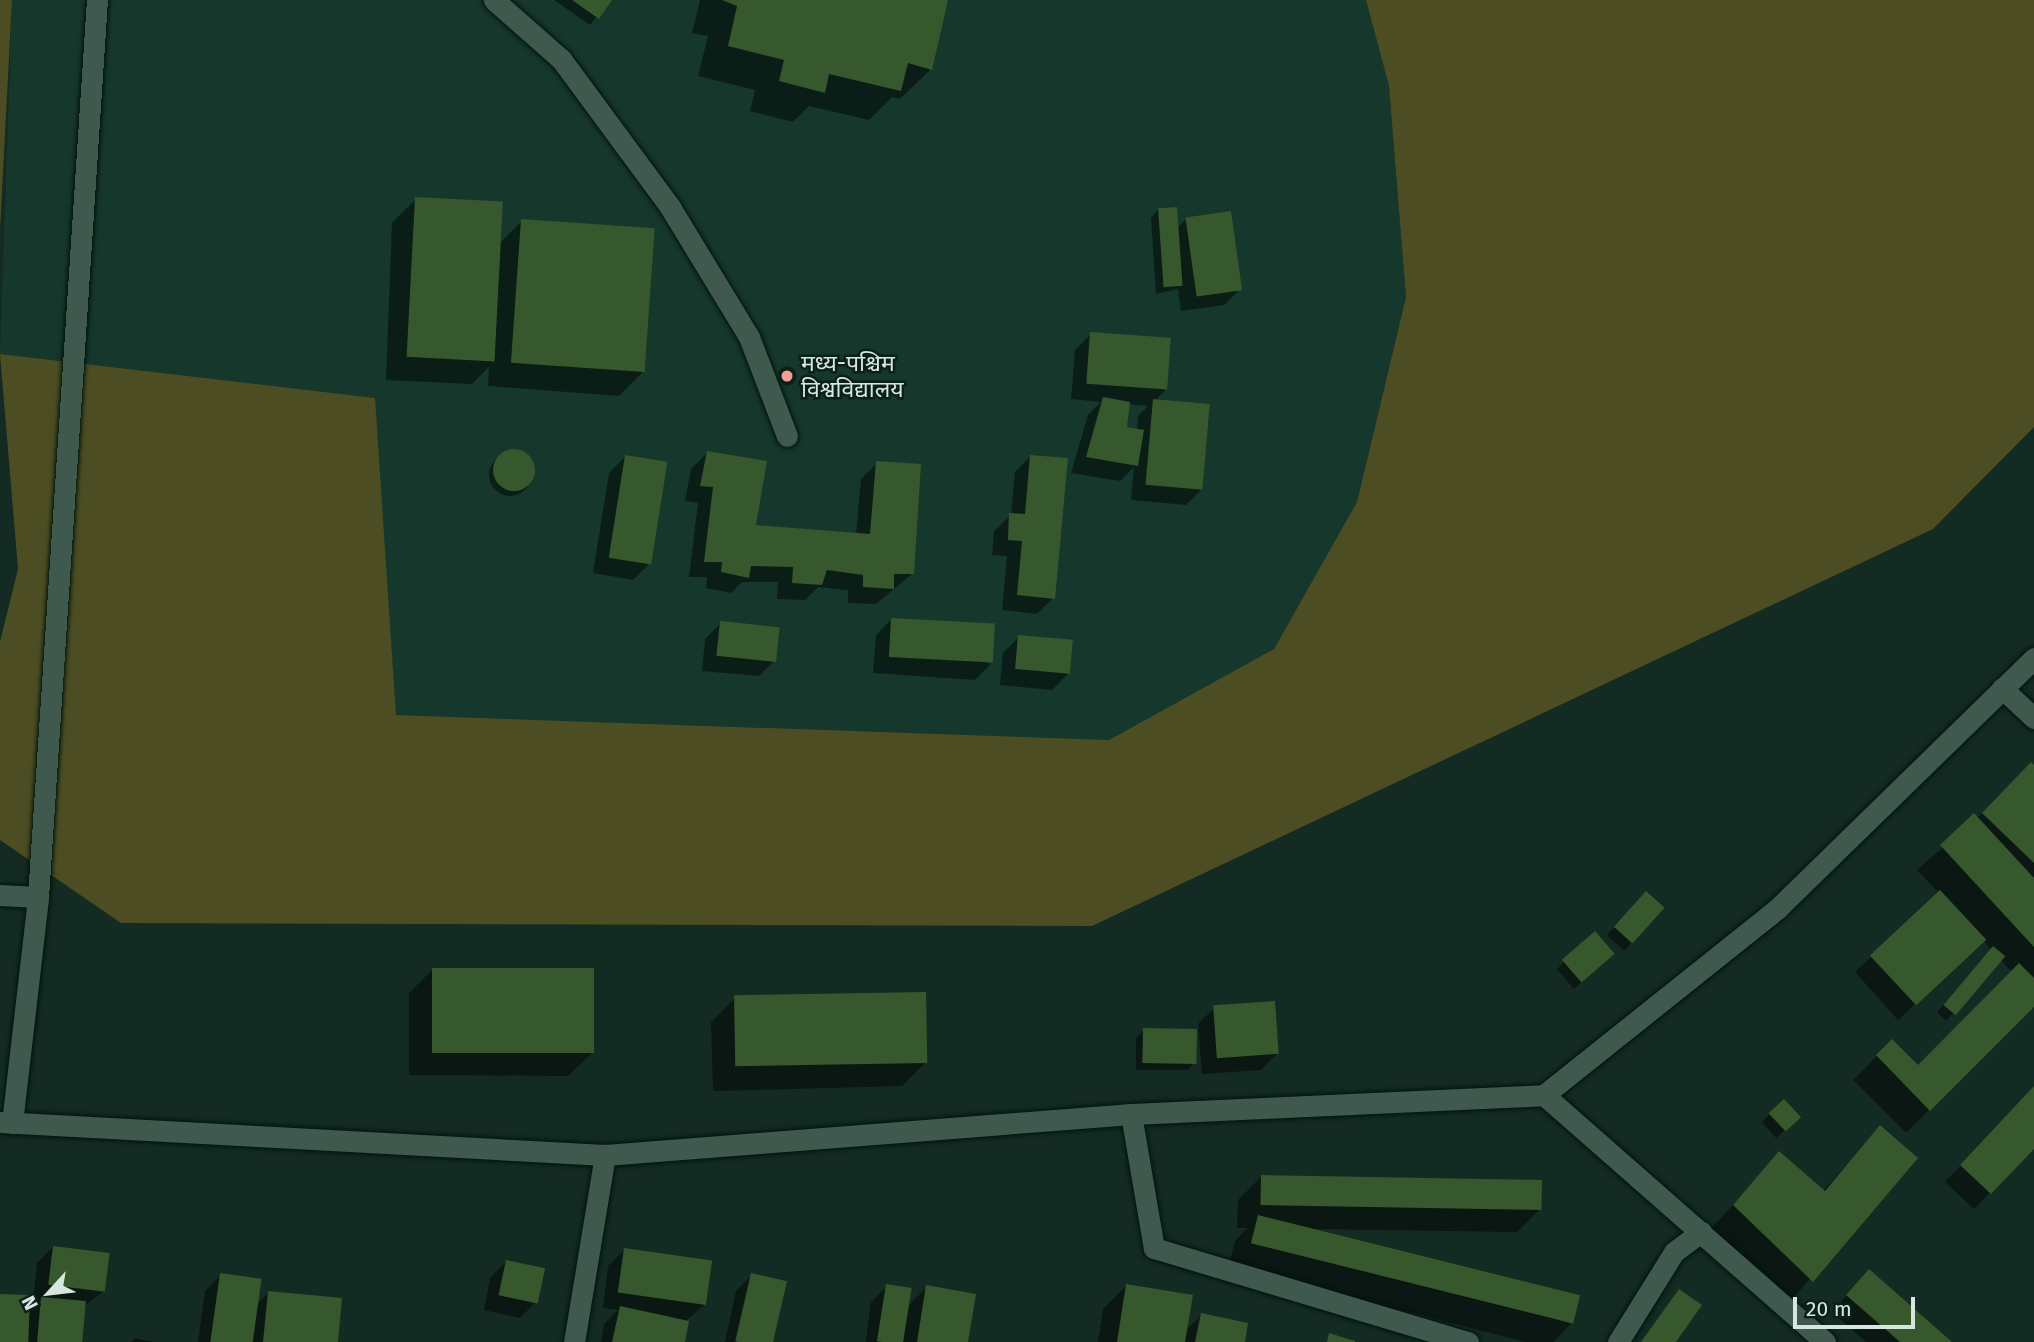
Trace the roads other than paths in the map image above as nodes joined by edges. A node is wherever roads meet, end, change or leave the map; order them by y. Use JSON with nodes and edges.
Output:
{"nodes":[{"id":1,"x":97,"y":0,"type":"edge"},
{"id":2,"x":494,"y":0,"type":"edge"},
{"id":3,"x":787,"y":436,"type":"dead end"},
{"id":4,"x":2034,"y":658,"type":"edge"},
{"id":5,"x":2002,"y":688,"type":"junction"},
{"id":6,"x":2034,"y":718,"type":"edge"},
{"id":7,"x":0,"y":895,"type":"edge"},
{"id":8,"x":38,"y":897,"type":"junction"},
{"id":9,"x":1544,"y":1095,"type":"junction"},
{"id":10,"x":1131,"y":1114,"type":"junction"},
{"id":11,"x":6,"y":1123,"type":"edge"},
{"id":12,"x":605,"y":1154,"type":"junction"},
{"id":13,"x":1702,"y":1232,"type":"junction"},
{"id":14,"x":574,"y":1342,"type":"edge"},
{"id":15,"x":1468,"y":1342,"type":"edge"},
{"id":16,"x":1618,"y":1342,"type":"edge"},
{"id":17,"x":1825,"y":1342,"type":"edge"}],
"edges":[{"from":1,"to":8,"type":"street"},
{"from":2,"to":3,"type":"street"},
{"from":4,"to":5,"type":"street"},
{"from":5,"to":6,"type":"street"},
{"from":5,"to":9,"type":"street"},
{"from":7,"to":8,"type":"street"},
{"from":8,"to":11,"type":"street"},
{"from":9,"to":10,"type":"street"},
{"from":9,"to":13,"type":"street"},
{"from":10,"to":12,"type":"street"},
{"from":10,"to":15,"type":"street"},
{"from":11,"to":12,"type":"street"},
{"from":12,"to":14,"type":"street"},
{"from":13,"to":16,"type":"street"},
{"from":13,"to":17,"type":"street"}]}
